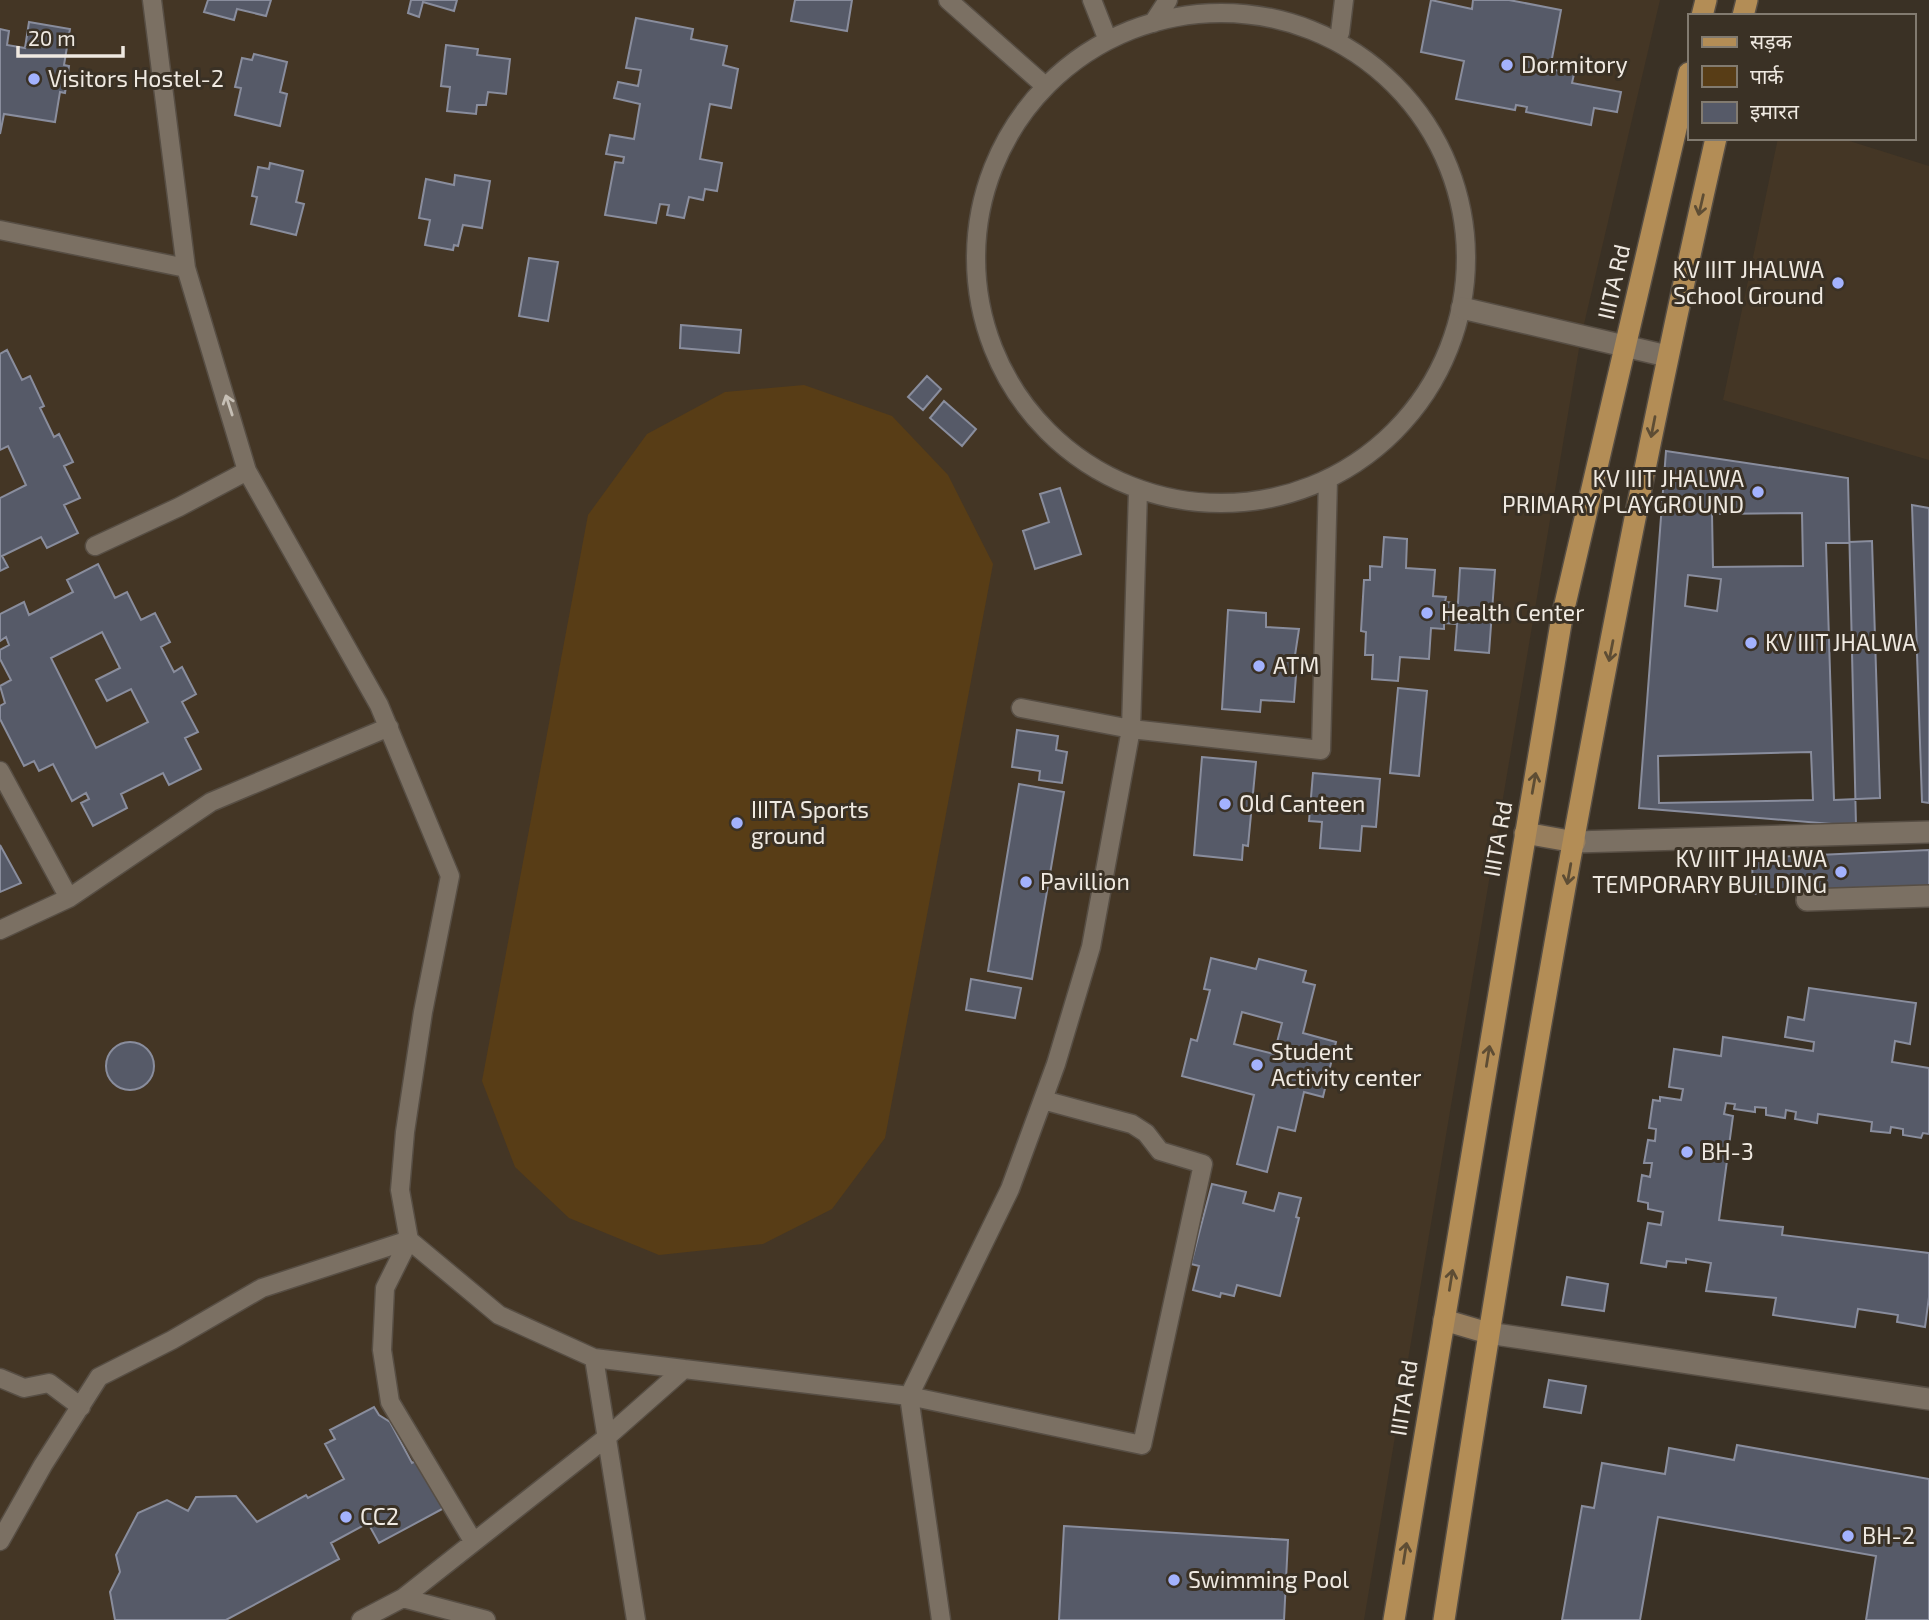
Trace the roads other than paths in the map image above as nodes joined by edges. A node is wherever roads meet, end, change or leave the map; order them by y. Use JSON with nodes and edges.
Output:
{"nodes":[{"id":1,"x":152,"y":0,"type":"edge"},
{"id":2,"x":948,"y":0,"type":"edge"},
{"id":3,"x":1092,"y":0,"type":"edge"},
{"id":4,"x":1168,"y":0,"type":"edge"},
{"id":5,"x":1344,"y":0,"type":"edge"},
{"id":6,"x":1153,"y":23,"type":"junction"},
{"id":7,"x":1340,"y":33,"type":"junction"},
{"id":8,"x":1107,"y":38,"type":"junction"},
{"id":9,"x":1688,"y":77,"type":"edge"},
{"id":10,"x":1044,"y":85,"type":"junction"},
{"id":11,"x":1716,"y":140,"type":"edge"},
{"id":12,"x":0,"y":230,"type":"edge"},
{"id":13,"x":186,"y":268,"type":"junction"},
{"id":14,"x":1462,"y":308,"type":"junction"},
{"id":15,"x":1626,"y":346,"type":"junction"},
{"id":16,"x":1667,"y":356,"type":"junction"},
{"id":17,"x":247,"y":471,"type":"junction"},
{"id":18,"x":1328,"y":479,"type":"junction"},
{"id":19,"x":1138,"y":491,"type":"junction"},
{"id":20,"x":95,"y":545,"type":"dead end"},
{"id":21,"x":1021,"y":708,"type":"dead end"},
{"id":22,"x":390,"y":727,"type":"junction"},
{"id":23,"x":1131,"y":729,"type":"junction"},
{"id":24,"x":0,"y":771,"type":"edge"},
{"id":25,"x":1929,"y":832,"type":"edge"},
{"id":26,"x":1525,"y":833,"type":"junction"},
{"id":27,"x":1574,"y":842,"type":"junction"},
{"id":28,"x":1929,"y":896,"type":"edge"},
{"id":29,"x":69,"y":898,"type":"junction"},
{"id":30,"x":1807,"y":900,"type":"dead end"},
{"id":31,"x":0,"y":930,"type":"edge"},
{"id":32,"x":1043,"y":1100,"type":"junction"},
{"id":33,"x":409,"y":1240,"type":"junction"},
{"id":34,"x":1444,"y":1320,"type":"junction"},
{"id":35,"x":1488,"y":1333,"type":"junction"},
{"id":36,"x":594,"y":1358,"type":"junction"},
{"id":37,"x":684,"y":1369,"type":"junction"},
{"id":38,"x":0,"y":1378,"type":"edge"},
{"id":39,"x":909,"y":1396,"type":"junction"},
{"id":40,"x":1929,"y":1399,"type":"edge"},
{"id":41,"x":81,"y":1407,"type":"junction"},
{"id":42,"x":607,"y":1437,"type":"junction"},
{"id":43,"x":0,"y":1541,"type":"edge"},
{"id":44,"x":473,"y":1541,"type":"junction"},
{"id":45,"x":403,"y":1598,"type":"junction"},
{"id":46,"x":361,"y":1620,"type":"edge"},
{"id":47,"x":486,"y":1620,"type":"edge"},
{"id":48,"x":636,"y":1620,"type":"edge"},
{"id":49,"x":940,"y":1620,"type":"edge"},
{"id":50,"x":1394,"y":1620,"type":"edge"},
{"id":51,"x":1444,"y":1620,"type":"edge"}],
"edges":[{"from":1,"to":13,"type":"lane"},
{"from":2,"to":10,"type":"lane"},
{"from":3,"to":8,"type":"lane"},
{"from":4,"to":6,"type":"lane"},
{"from":5,"to":7,"type":"lane"},
{"from":6,"to":7,"type":"lane"},
{"from":6,"to":8,"type":"lane"},
{"from":7,"to":14,"type":"lane"},
{"from":8,"to":10,"type":"lane"},
{"from":9,"to":15,"type":"main road","name":"IIITA Rd"},
{"from":10,"to":19,"type":"lane"},
{"from":11,"to":16,"type":"main road","one_way":true},
{"from":12,"to":13,"type":"lane"},
{"from":17,"to":13,"type":"lane","one_way":true},
{"from":14,"to":15,"type":"street"},
{"from":14,"to":18,"type":"lane"},
{"from":15,"to":16,"type":"street"},
{"from":26,"to":15,"type":"main road","name":"IIITA Rd","one_way":true},
{"from":16,"to":27,"type":"main road","one_way":true},
{"from":17,"to":20,"type":"lane"},
{"from":17,"to":22,"type":"lane"},
{"from":18,"to":19,"type":"lane"},
{"from":18,"to":23,"type":"lane"},
{"from":19,"to":23,"type":"lane"},
{"from":21,"to":23,"type":"lane"},
{"from":22,"to":29,"type":"lane"},
{"from":22,"to":33,"type":"lane"},
{"from":23,"to":32,"type":"lane"},
{"from":24,"to":29,"type":"lane"},
{"from":25,"to":27,"type":"street"},
{"from":26,"to":27,"type":"street"},
{"from":34,"to":26,"type":"main road","name":"IIITA Rd","one_way":true},
{"from":27,"to":35,"type":"main road","one_way":true},
{"from":28,"to":30,"type":"street"},
{"from":29,"to":31,"type":"lane"},
{"from":32,"to":39,"type":"lane"},
{"from":32,"to":39,"type":"lane"},
{"from":33,"to":36,"type":"lane"},
{"from":33,"to":41,"type":"lane"},
{"from":33,"to":44,"type":"lane"},
{"from":34,"to":35,"type":"street"},
{"from":50,"to":34,"type":"main road","name":"IIITA Rd","one_way":true},
{"from":35,"to":40,"type":"street"},
{"from":35,"to":51,"type":"main road"},
{"from":36,"to":37,"type":"lane"},
{"from":36,"to":42,"type":"lane"},
{"from":37,"to":39,"type":"lane"},
{"from":37,"to":42,"type":"lane"},
{"from":38,"to":41,"type":"lane"},
{"from":39,"to":49,"type":"lane"},
{"from":41,"to":43,"type":"lane"},
{"from":42,"to":44,"type":"lane"},
{"from":42,"to":48,"type":"lane"},
{"from":44,"to":45,"type":"lane"},
{"from":45,"to":46,"type":"lane"},
{"from":45,"to":47,"type":"lane"}]}
